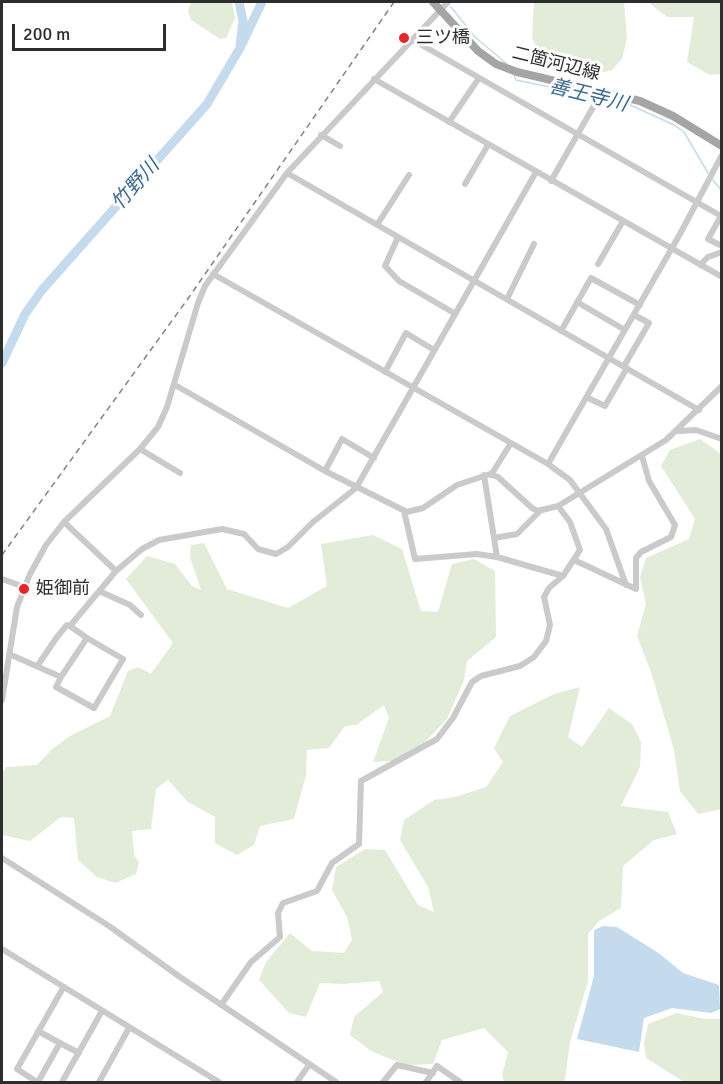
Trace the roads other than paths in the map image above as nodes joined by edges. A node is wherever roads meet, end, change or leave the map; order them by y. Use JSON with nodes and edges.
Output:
{"nodes":[{"id":1,"x":433,"y":2,"type":"edge"},
{"id":2,"x":448,"y":2,"type":"edge"},
{"id":3,"x":441,"y":9,"type":"junction"},
{"id":4,"x":413,"y":40,"type":"junction"},
{"id":5,"x":479,"y":78,"type":"junction"},
{"id":6,"x":374,"y":79,"type":"junction"},
{"id":7,"x":597,"y":102,"type":"dead end"},
{"id":8,"x":450,"y":122,"type":"junction"},
{"id":9,"x":321,"y":135,"type":"junction"},
{"id":10,"x":578,"y":135,"type":"junction"},
{"id":11,"x":488,"y":145,"type":"junction"},
{"id":12,"x":340,"y":146,"type":"dead end"},
{"id":13,"x":722,"y":146,"type":"edge"},
{"id":14,"x":722,"y":155,"type":"edge"},
{"id":15,"x":536,"y":172,"type":"junction"},
{"id":16,"x":287,"y":173,"type":"junction"},
{"id":17,"x":409,"y":175,"type":"dead end"},
{"id":18,"x":551,"y":181,"type":"junction"},
{"id":19,"x":465,"y":184,"type":"dead end"},
{"id":20,"x":695,"y":201,"type":"junction"},
{"id":21,"x":622,"y":221,"type":"junction"},
{"id":22,"x":377,"y":225,"type":"junction"},
{"id":23,"x":398,"y":237,"type":"junction"},
{"id":24,"x":534,"y":244,"type":"dead end"},
{"id":25,"x":722,"y":246,"type":"edge"},
{"id":26,"x":672,"y":249,"type":"junction"},
{"id":27,"x":722,"y":252,"type":"edge"},
{"id":28,"x":598,"y":264,"type":"dead end"},
{"id":29,"x":700,"y":265,"type":"junction"},
{"id":30,"x":213,"y":274,"type":"junction"},
{"id":31,"x":722,"y":277,"type":"edge"},
{"id":32,"x":474,"y":280,"type":"junction"},
{"id":33,"x":507,"y":299,"type":"junction"},
{"id":34,"x":577,"y":302,"type":"junction"},
{"id":35,"x":640,"y":305,"type":"junction"},
{"id":36,"x":454,"y":313,"type":"junction"},
{"id":37,"x":634,"y":315,"type":"junction"},
{"id":38,"x":625,"y":330,"type":"junction"},
{"id":39,"x":561,"y":331,"type":"junction"},
{"id":40,"x":434,"y":350,"type":"junction"},
{"id":41,"x":610,"y":359,"type":"junction"},
{"id":42,"x":626,"y":367,"type":"junction"},
{"id":43,"x":385,"y":372,"type":"junction"},
{"id":44,"x":175,"y":385,"type":"junction"},
{"id":45,"x":722,"y":386,"type":"edge"},
{"id":46,"x":412,"y":388,"type":"junction"},
{"id":47,"x":588,"y":398,"type":"junction"},
{"id":48,"x":699,"y":410,"type":"junction"},
{"id":49,"x":678,"y":431,"type":"junction"},
{"id":50,"x":722,"y":439,"type":"edge"},
{"id":51,"x":511,"y":443,"type":"junction"},
{"id":52,"x":140,"y":449,"type":"junction"},
{"id":53,"x":642,"y":456,"type":"junction"},
{"id":54,"x":374,"y":458,"type":"junction"},
{"id":55,"x":548,"y":464,"type":"junction"},
{"id":56,"x":325,"y":471,"type":"junction"},
{"id":57,"x":180,"y":473,"type":"dead end"},
{"id":58,"x":488,"y":475,"type":"junction"},
{"id":59,"x":356,"y":488,"type":"junction"},
{"id":60,"x":581,"y":493,"type":"junction"},
{"id":61,"x":558,"y":506,"type":"junction"},
{"id":62,"x":541,"y":510,"type":"junction"},
{"id":63,"x":404,"y":511,"type":"junction"},
{"id":64,"x":64,"y":522,"type":"junction"},
{"id":65,"x":494,"y":538,"type":"junction"},
{"id":66,"x":497,"y":557,"type":"junction"},
{"id":67,"x":574,"y":560,"type":"junction"},
{"id":68,"x":116,"y":570,"type":"junction"},
{"id":69,"x":563,"y":576,"type":"junction"},
{"id":70,"x":2,"y":579,"type":"edge"},
{"id":71,"x":626,"y":585,"type":"junction"},
{"id":72,"x":24,"y":587,"type":"junction"},
{"id":73,"x":99,"y":591,"type":"junction"},
{"id":74,"x":141,"y":615,"type":"dead end"},
{"id":75,"x":70,"y":626,"type":"junction"},
{"id":76,"x":87,"y":638,"type":"junction"},
{"id":77,"x":9,"y":654,"type":"junction"},
{"id":78,"x":38,"y":665,"type":"junction"},
{"id":79,"x":61,"y":677,"type":"junction"},
{"id":80,"x":2,"y":700,"type":"edge"},
{"id":81,"x":2,"y":858,"type":"edge"},
{"id":82,"x":2,"y":949,"type":"edge"},
{"id":83,"x":63,"y":988,"type":"junction"},
{"id":84,"x":221,"y":1005,"type":"junction"},
{"id":85,"x":102,"y":1011,"type":"junction"},
{"id":86,"x":129,"y":1028,"type":"junction"},
{"id":87,"x":38,"y":1031,"type":"junction"},
{"id":88,"x":60,"y":1043,"type":"junction"},
{"id":89,"x":79,"y":1053,"type":"junction"},
{"id":90,"x":309,"y":1065,"type":"junction"},
{"id":91,"x":433,"y":1073,"type":"junction"},
{"id":92,"x":25,"y":1075,"type":"junction"},
{"id":93,"x":22,"y":1083,"type":"edge"},
{"id":94,"x":37,"y":1083,"type":"edge"},
{"id":95,"x":62,"y":1083,"type":"edge"},
{"id":96,"x":99,"y":1083,"type":"edge"},
{"id":97,"x":219,"y":1083,"type":"edge"},
{"id":98,"x":297,"y":1083,"type":"edge"},
{"id":99,"x":336,"y":1083,"type":"edge"},
{"id":100,"x":383,"y":1083,"type":"edge"},
{"id":101,"x":426,"y":1083,"type":"edge"},
{"id":102,"x":460,"y":1083,"type":"edge"}],
"edges":[{"from":1,"to":3,"type":"main road","name":"二箇河辺線"},
{"from":2,"to":3,"type":"street"},
{"from":3,"to":4,"type":"street"},
{"from":3,"to":13,"type":"main road","name":"二箇河辺線"},
{"from":4,"to":5,"type":"street"},
{"from":4,"to":6,"type":"street"},
{"from":5,"to":8,"type":"street"},
{"from":5,"to":10,"type":"street"},
{"from":6,"to":8,"type":"street"},
{"from":6,"to":9,"type":"street"},
{"from":7,"to":10,"type":"street"},
{"from":8,"to":11,"type":"street"},
{"from":9,"to":12,"type":"street"},
{"from":9,"to":16,"type":"street"},
{"from":10,"to":18,"type":"street"},
{"from":10,"to":20,"type":"street"},
{"from":11,"to":15,"type":"street"},
{"from":11,"to":19,"type":"street"},
{"from":14,"to":20,"type":"street"},
{"from":15,"to":18,"type":"street"},
{"from":15,"to":32,"type":"street"},
{"from":16,"to":22,"type":"street"},
{"from":16,"to":30,"type":"street"},
{"from":17,"to":22,"type":"street"},
{"from":18,"to":21,"type":"street"},
{"from":20,"to":25,"type":"street"},
{"from":20,"to":26,"type":"street"},
{"from":21,"to":26,"type":"street"},
{"from":21,"to":28,"type":"street"},
{"from":22,"to":23,"type":"street"},
{"from":23,"to":32,"type":"street"},
{"from":23,"to":36,"type":"street"},
{"from":24,"to":33,"type":"street"},
{"from":26,"to":29,"type":"street"},
{"from":26,"to":35,"type":"street"},
{"from":27,"to":29,"type":"street"},
{"from":29,"to":31,"type":"street"},
{"from":30,"to":43,"type":"street"},
{"from":30,"to":44,"type":"street"},
{"from":32,"to":33,"type":"street"},
{"from":32,"to":36,"type":"street"},
{"from":33,"to":39,"type":"street"},
{"from":34,"to":35,"type":"street"},
{"from":34,"to":38,"type":"street"},
{"from":34,"to":39,"type":"street"},
{"from":35,"to":37,"type":"street"},
{"from":36,"to":40,"type":"street"},
{"from":37,"to":38,"type":"street"},
{"from":37,"to":42,"type":"street"},
{"from":38,"to":41,"type":"street"},
{"from":39,"to":41,"type":"street"},
{"from":40,"to":43,"type":"street"},
{"from":40,"to":46,"type":"street"},
{"from":41,"to":42,"type":"street"},
{"from":41,"to":47,"type":"street"},
{"from":42,"to":47,"type":"street"},
{"from":42,"to":48,"type":"street"},
{"from":43,"to":46,"type":"street"},
{"from":44,"to":52,"type":"street"},
{"from":44,"to":56,"type":"street"},
{"from":45,"to":48,"type":"street"},
{"from":46,"to":51,"type":"street"},
{"from":46,"to":54,"type":"street"},
{"from":47,"to":55,"type":"street"},
{"from":48,"to":49,"type":"street"},
{"from":49,"to":50,"type":"street"},
{"from":49,"to":53,"type":"street"},
{"from":51,"to":55,"type":"street"},
{"from":51,"to":58,"type":"street"},
{"from":52,"to":57,"type":"street"},
{"from":52,"to":64,"type":"street"},
{"from":53,"to":60,"type":"street"},
{"from":53,"to":71,"type":"street"},
{"from":54,"to":56,"type":"street"},
{"from":54,"to":59,"type":"street"},
{"from":55,"to":60,"type":"street"},
{"from":56,"to":59,"type":"street"},
{"from":58,"to":62,"type":"street"},
{"from":58,"to":63,"type":"street"},
{"from":58,"to":65,"type":"street"},
{"from":59,"to":63,"type":"street"},
{"from":59,"to":68,"type":"street"},
{"from":60,"to":61,"type":"street"},
{"from":60,"to":71,"type":"street"},
{"from":61,"to":62,"type":"street"},
{"from":61,"to":67,"type":"street"},
{"from":62,"to":65,"type":"street"},
{"from":63,"to":66,"type":"street"},
{"from":64,"to":68,"type":"street"},
{"from":64,"to":72,"type":"street"},
{"from":65,"to":66,"type":"street"},
{"from":66,"to":69,"type":"street"},
{"from":67,"to":69,"type":"street"},
{"from":67,"to":71,"type":"street"},
{"from":68,"to":73,"type":"street"},
{"from":69,"to":84,"type":"street"},
{"from":70,"to":72,"type":"street"},
{"from":72,"to":77,"type":"street"},
{"from":73,"to":74,"type":"street"},
{"from":73,"to":75,"type":"street"},
{"from":75,"to":76,"type":"street"},
{"from":75,"to":78,"type":"street"},
{"from":76,"to":79,"type":"street"},
{"from":76,"to":79,"type":"street"},
{"from":77,"to":78,"type":"street"},
{"from":77,"to":80,"type":"street"},
{"from":78,"to":79,"type":"street"},
{"from":81,"to":84,"type":"street"},
{"from":82,"to":83,"type":"street"},
{"from":83,"to":85,"type":"street"},
{"from":83,"to":87,"type":"street"},
{"from":84,"to":90,"type":"street"},
{"from":85,"to":86,"type":"street"},
{"from":85,"to":89,"type":"street"},
{"from":86,"to":96,"type":"street"},
{"from":86,"to":97,"type":"street"},
{"from":87,"to":88,"type":"street"},
{"from":87,"to":92,"type":"street"},
{"from":88,"to":89,"type":"street"},
{"from":88,"to":94,"type":"street"},
{"from":89,"to":95,"type":"street"},
{"from":90,"to":98,"type":"street"},
{"from":90,"to":99,"type":"street"},
{"from":91,"to":100,"type":"street"},
{"from":91,"to":101,"type":"street"},
{"from":91,"to":102,"type":"street"},
{"from":92,"to":93,"type":"street"},
{"from":92,"to":94,"type":"street"}]}
